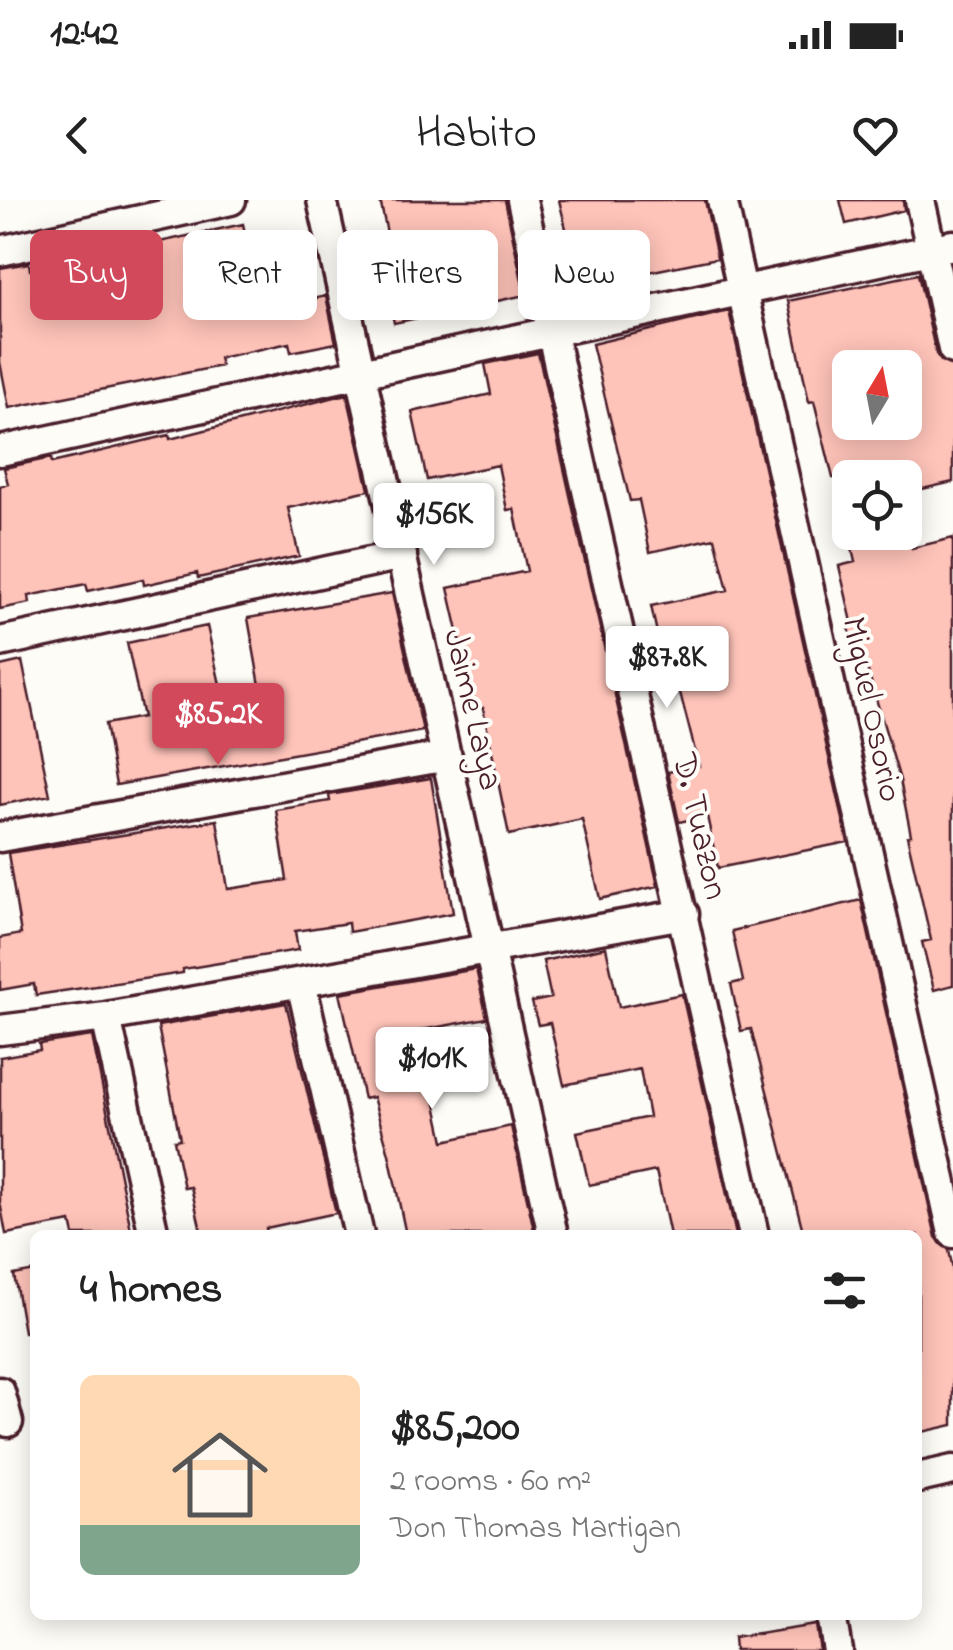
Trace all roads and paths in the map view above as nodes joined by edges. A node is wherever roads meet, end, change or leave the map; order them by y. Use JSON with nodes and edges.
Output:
{"nodes":[{"id":1,"x":231,"y":200,"type":"edge"},
{"id":2,"x":322,"y":200,"type":"edge"},
{"id":3,"x":522,"y":200,"type":"edge"},
{"id":4,"x":722,"y":200,"type":"edge"},
{"id":5,"x":920,"y":200,"type":"edge"},
{"id":6,"x":126,"y":211,"type":"edge"},
{"id":7,"x":942,"y":248,"type":"edge"},
{"id":8,"x":0,"y":251,"type":"edge"},
{"id":9,"x":742,"y":292,"type":"junction"},
{"id":10,"x":550,"y":334,"type":"junction"},
{"id":11,"x":953,"y":350,"type":"edge"},
{"id":12,"x":360,"y":372,"type":"junction"},
{"id":13,"x":0,"y":452,"type":"edge"},
{"id":14,"x":402,"y":555,"type":"junction"},
{"id":15,"x":0,"y":642,"type":"edge"},
{"id":16,"x":446,"y":756,"type":"junction"},
{"id":17,"x":0,"y":837,"type":"edge"},
{"id":18,"x":684,"y":914,"type":"junction"},
{"id":19,"x":490,"y":948,"type":"junction"},
{"id":20,"x":301,"y":983,"type":"junction"},
{"id":21,"x":106,"y":1017,"type":"junction"},
{"id":22,"x":0,"y":1030,"type":"edge"},
{"id":23,"x":153,"y":1230,"type":"edge"},
{"id":24,"x":358,"y":1230,"type":"edge"},
{"id":25,"x":552,"y":1230,"type":"edge"},
{"id":26,"x":753,"y":1230,"type":"edge"},
{"id":27,"x":953,"y":1233,"type":"edge"},
{"id":28,"x":0,"y":1392,"type":"edge"},
{"id":29,"x":8,"y":1422,"type":"dead end"},
{"id":30,"x":953,"y":1470,"type":"edge"},
{"id":31,"x":922,"y":1477,"type":"edge"},
{"id":32,"x":832,"y":1620,"type":"edge"},
{"id":33,"x":836,"y":1650,"type":"edge"}],
"edges":[{"from":1,"to":6,"type":"street"},
{"from":2,"to":12,"type":"street","name":"Jaime Laya"},
{"from":3,"to":10,"type":"street","name":"D. Tuazon"},
{"from":4,"to":9,"type":"street","name":"Miguel Osorio"},
{"from":5,"to":7,"type":"street"},
{"from":6,"to":8,"type":"street"},
{"from":7,"to":9,"type":"street"},
{"from":7,"to":11,"type":"street"},
{"from":9,"to":10,"type":"street"},
{"from":9,"to":27,"type":"street","name":"Miguel Osorio"},
{"from":10,"to":12,"type":"street"},
{"from":10,"to":18,"type":"street","name":"D. Tuazon"},
{"from":12,"to":13,"type":"street"},
{"from":12,"to":14,"type":"street","name":"Jaime Laya"},
{"from":14,"to":15,"type":"street"},
{"from":14,"to":16,"type":"street","name":"Jaime Laya"},
{"from":16,"to":17,"type":"street"},
{"from":16,"to":19,"type":"street","name":"Jaime Laya"},
{"from":18,"to":19,"type":"street"},
{"from":18,"to":26,"type":"street","name":"D. Tuazon"},
{"from":19,"to":20,"type":"street"},
{"from":19,"to":25,"type":"street","name":"Jaime Laya"},
{"from":20,"to":21,"type":"street"},
{"from":20,"to":24,"type":"street"},
{"from":21,"to":22,"type":"street"},
{"from":21,"to":23,"type":"street"},
{"from":28,"to":29,"type":"street"},
{"from":30,"to":31,"type":"street"},
{"from":32,"to":33,"type":"street"}]}
